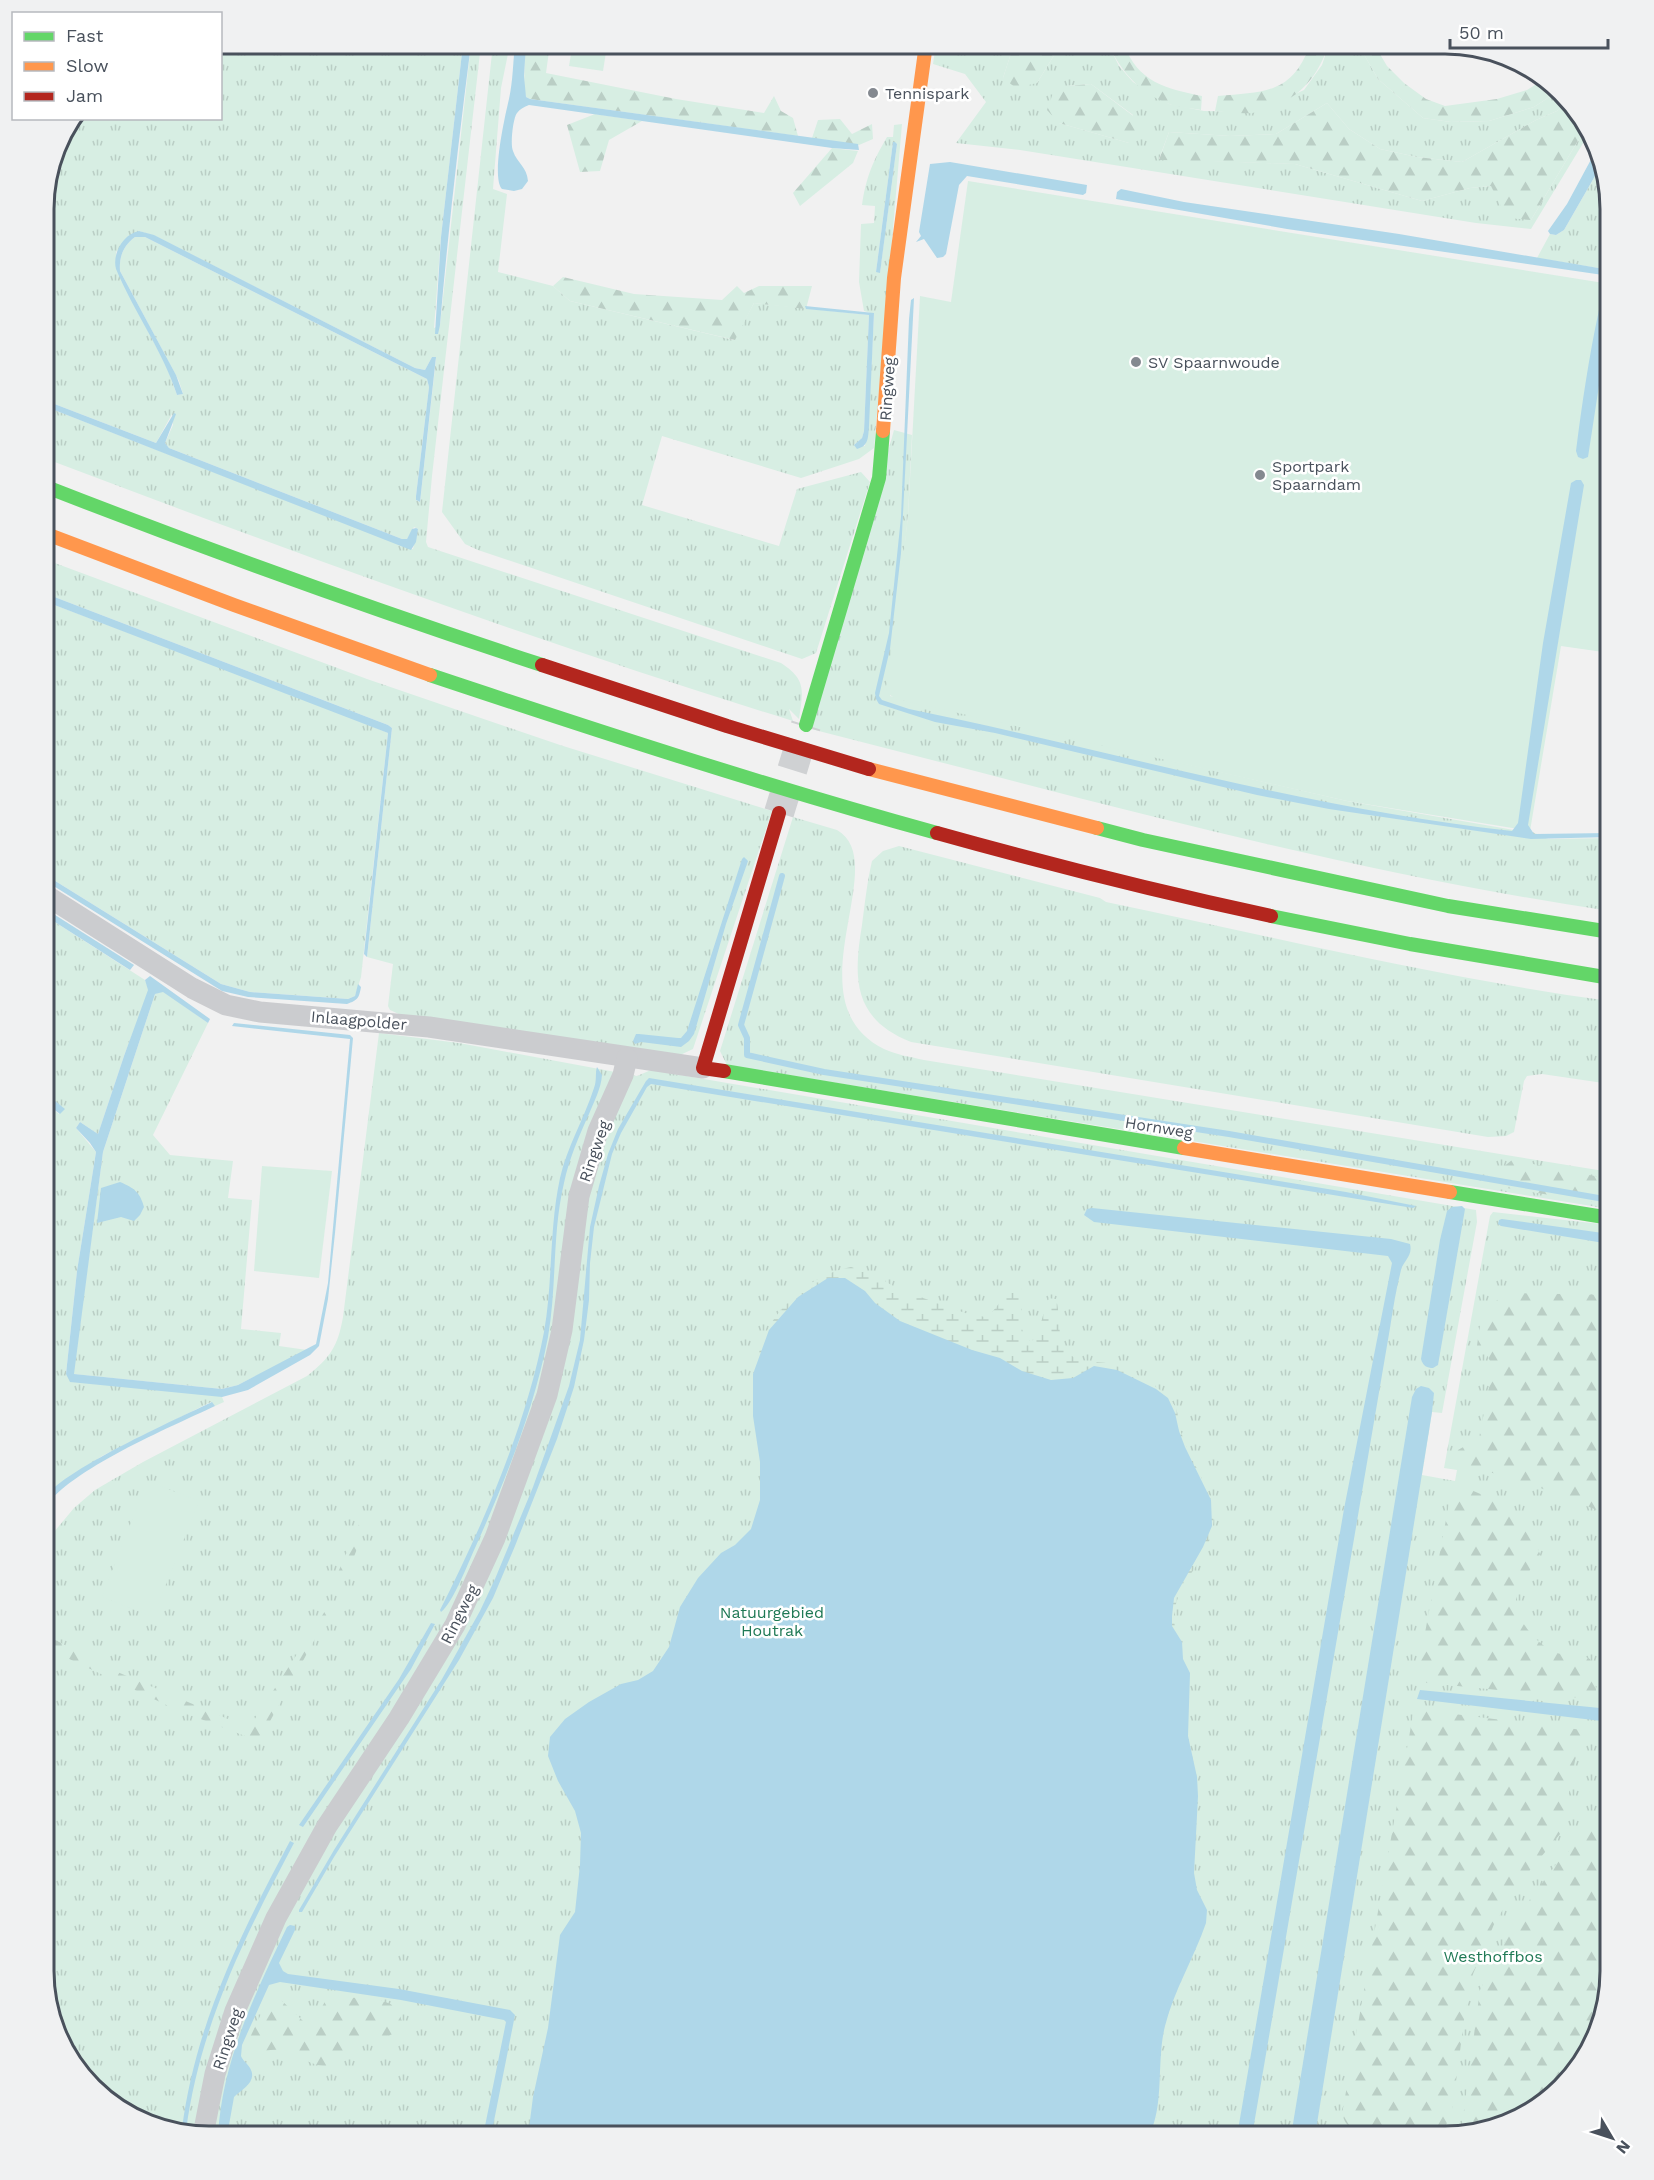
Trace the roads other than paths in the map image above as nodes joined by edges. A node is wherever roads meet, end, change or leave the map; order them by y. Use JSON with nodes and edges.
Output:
{"nodes":[{"id":1,"x":925,"y":54,"type":"edge"},
{"id":2,"x":54,"y":490,"type":"edge"},
{"id":3,"x":54,"y":537,"type":"edge"},
{"id":4,"x":806,"y":725,"type":"tunnel mouth"},
{"id":5,"x":779,"y":813,"type":"tunnel mouth"},
{"id":6,"x":54,"y":900,"type":"edge"},
{"id":7,"x":1600,"y":930,"type":"edge"},
{"id":8,"x":1600,"y":976,"type":"edge"},
{"id":9,"x":627,"y":1058,"type":"junction"},
{"id":10,"x":703,"y":1068,"type":"junction"},
{"id":11,"x":1600,"y":1216,"type":"edge"},
{"id":12,"x":205,"y":2126,"type":"edge"}],
"edges":[{"from":1,"to":4,"type":"main road","name":"Ringweg"},
{"from":2,"to":7,"type":"main road"},
{"from":3,"to":8,"type":"main road"},
{"from":5,"to":10,"type":"main road"},
{"from":6,"to":9,"type":"street","name":"Inlaagpolder"},
{"from":9,"to":10,"type":"street","name":"Inlaagpolder"},
{"from":9,"to":12,"type":"street","name":"Ringweg"},
{"from":10,"to":11,"type":"main road","name":"Hornweg"}]}
